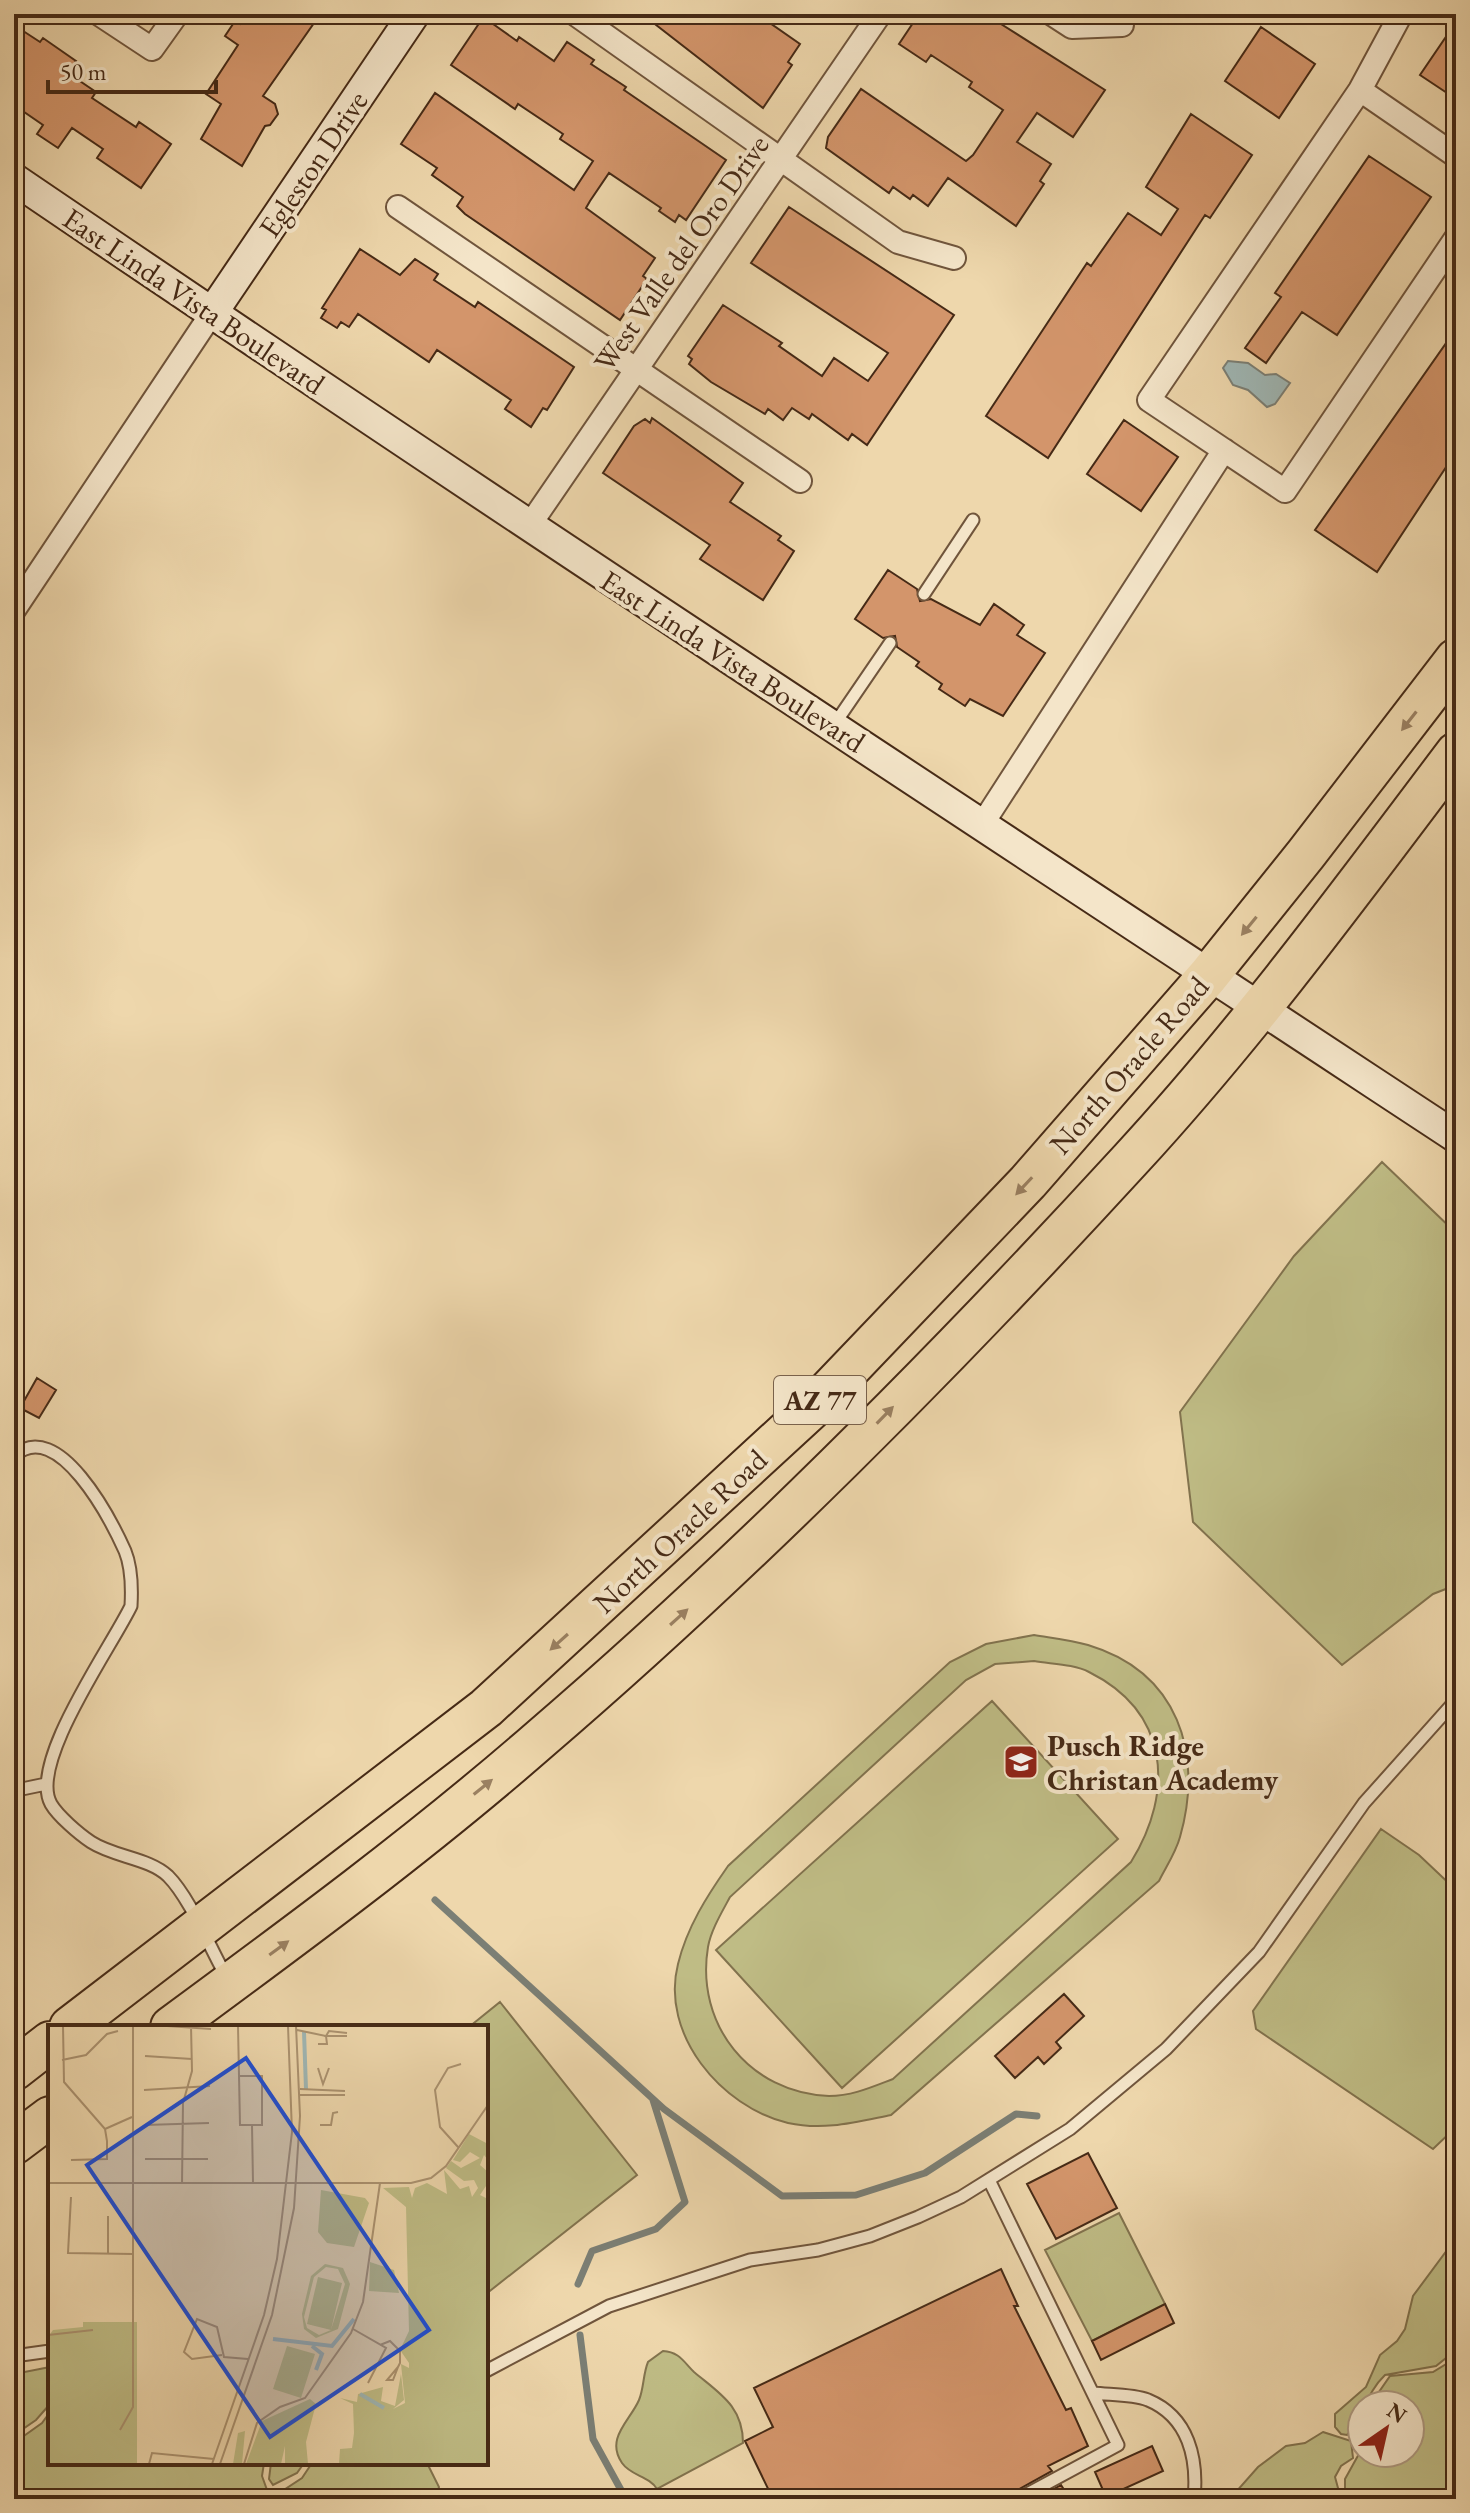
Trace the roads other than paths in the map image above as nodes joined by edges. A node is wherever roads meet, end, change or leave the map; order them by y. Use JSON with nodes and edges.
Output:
{"nodes":[{"id":1,"x":99,"y":14,"type":"edge"},
{"id":2,"x":177,"y":14,"type":"edge"},
{"id":3,"x":414,"y":14,"type":"edge"},
{"id":4,"x":575,"y":14,"type":"edge"},
{"id":5,"x":880,"y":14,"type":"edge"},
{"id":6,"x":1052,"y":14,"type":"edge"},
{"id":7,"x":1401,"y":14,"type":"edge"},
{"id":8,"x":1122,"y":25,"type":"dead end"},
{"id":9,"x":1360,"y":90,"type":"junction"},
{"id":10,"x":1456,"y":156,"type":"edge"},
{"id":11,"x":781,"y":162,"type":"junction"},
{"id":12,"x":14,"y":179,"type":"edge"},
{"id":13,"x":398,"y":207,"type":"dead end"},
{"id":14,"x":1456,"y":238,"type":"edge"},
{"id":15,"x":954,"y":258,"type":"dead end"},
{"id":16,"x":212,"y":313,"type":"junction"},
{"id":17,"x":635,"y":371,"type":"junction"},
{"id":18,"x":1224,"y":450,"type":"junction"},
{"id":19,"x":800,"y":481,"type":"dead end"},
{"id":20,"x":973,"y":520,"type":"dead end"},
{"id":21,"x":529,"y":526,"type":"junction"},
{"id":22,"x":924,"y":594,"type":"dead end"},
{"id":23,"x":14,"y":610,"type":"edge"},
{"id":24,"x":890,"y":643,"type":"dead end"},
{"id":25,"x":1456,"y":659,"type":"edge"},
{"id":26,"x":832,"y":728,"type":"junction"},
{"id":27,"x":1456,"y":753,"type":"edge"},
{"id":28,"x":983,"y":823,"type":"junction"},
{"id":29,"x":1208,"y":976,"type":"junction"},
{"id":30,"x":1258,"y":1008,"type":"junction"},
{"id":31,"x":1456,"y":1137,"type":"edge"},
{"id":32,"x":14,"y":1456,"type":"edge"},
{"id":33,"x":1456,"y":1700,"type":"edge"},
{"id":34,"x":46,"y":1784,"type":"junction"},
{"id":35,"x":14,"y":1785,"type":"edge"},
{"id":36,"x":199,"y":1929,"type":"junction"},
{"id":37,"x":231,"y":1983,"type":"junction"},
{"id":38,"x":73,"y":2025,"type":"edge"},
{"id":39,"x":174,"y":2025,"type":"edge"},
{"id":40,"x":48,"y":2044,"type":"edge"},
{"id":41,"x":14,"y":2070,"type":"edge"},
{"id":42,"x":48,"y":2118,"type":"edge"},
{"id":43,"x":14,"y":2144,"type":"edge"},
{"id":44,"x":989,"y":2180,"type":"junction"},
{"id":45,"x":48,"y":2351,"type":"edge"},
{"id":46,"x":14,"y":2356,"type":"edge"},
{"id":47,"x":488,"y":2370,"type":"edge"},
{"id":48,"x":1093,"y":2393,"type":"junction"},
{"id":49,"x":1018,"y":2499,"type":"edge"},
{"id":50,"x":1194,"y":2499,"type":"edge"}],
"edges":[{"from":1,"to":2,"type":"street"},
{"from":3,"to":16,"type":"street","name":"Egleston Drive"},
{"from":4,"to":11,"type":"street"},
{"from":5,"to":11,"type":"street","name":"West Valle del Oro Drive"},
{"from":6,"to":8,"type":"street"},
{"from":7,"to":9,"type":"street"},
{"from":9,"to":10,"type":"street"},
{"from":9,"to":18,"type":"street"},
{"from":11,"to":15,"type":"street"},
{"from":11,"to":17,"type":"street","name":"West Valle del Oro Drive"},
{"from":12,"to":16,"type":"street","name":"East Linda Vista Boulevard"},
{"from":13,"to":17,"type":"street"},
{"from":14,"to":18,"type":"street"},
{"from":16,"to":21,"type":"street","name":"East Linda Vista Boulevard"},
{"from":16,"to":23,"type":"street"},
{"from":17,"to":19,"type":"street"},
{"from":17,"to":21,"type":"street","name":"West Valle del Oro Drive"},
{"from":18,"to":28,"type":"street"},
{"from":20,"to":22,"type":"lane"},
{"from":21,"to":26,"type":"street","name":"East Linda Vista Boulevard"},
{"from":24,"to":26,"type":"lane"},
{"from":25,"to":29,"type":"highway","name":"North Oracle Road","number":"AZ 77","one_way":true},
{"from":26,"to":28,"type":"street","name":"East Linda Vista Boulevard"},
{"from":27,"to":30,"type":"highway","name":"North Oracle Road","number":"AZ 77"},
{"from":28,"to":29,"type":"street","name":"East Linda Vista Boulevard"},
{"from":29,"to":30,"type":"street","name":"East Linda Vista Boulevard"},
{"from":29,"to":36,"type":"highway","name":"North Oracle Road","number":"AZ 77","one_way":true},
{"from":30,"to":31,"type":"street","name":"East Linda Vista Boulevard"},
{"from":37,"to":30,"type":"highway","name":"North Oracle Road","number":"AZ 77","one_way":true},
{"from":32,"to":34,"type":"lane"},
{"from":33,"to":44,"type":"lane"},
{"from":34,"to":35,"type":"lane"},
{"from":34,"to":36,"type":"lane"},
{"from":36,"to":37,"type":"lane"},
{"from":36,"to":38,"type":"highway","name":"North Oracle Road","number":"AZ 77"},
{"from":37,"to":39,"type":"highway","name":"North Oracle Road","number":"AZ 77"},
{"from":40,"to":41,"type":"highway"},
{"from":42,"to":43,"type":"highway"},
{"from":44,"to":47,"type":"lane"},
{"from":44,"to":48,"type":"lane"},
{"from":45,"to":46,"type":"lane"},
{"from":48,"to":49,"type":"lane"},
{"from":48,"to":50,"type":"lane"}]}
